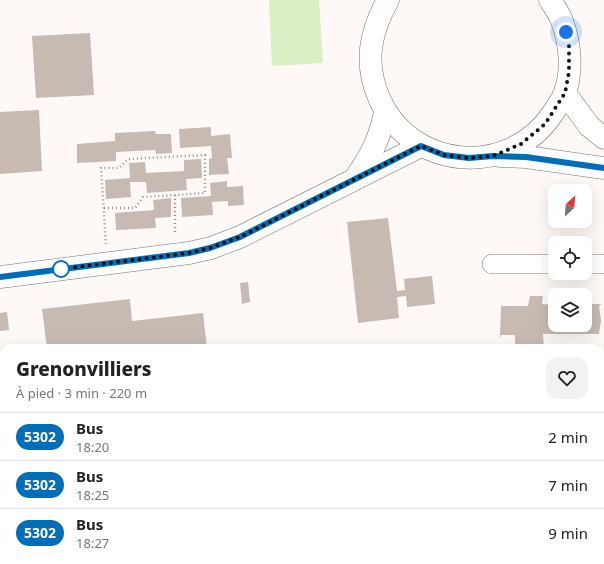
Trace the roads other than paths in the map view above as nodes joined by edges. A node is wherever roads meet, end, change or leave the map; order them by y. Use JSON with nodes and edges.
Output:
{"nodes":[{"id":1,"x":388,"y":0,"type":"edge"},
{"id":2,"x":550,"y":0,"type":"edge"},
{"id":3,"x":565,"y":93,"type":"junction"},
{"id":4,"x":385,"y":112,"type":"junction"},
{"id":5,"x":604,"y":138,"type":"edge"},
{"id":6,"x":421,"y":146,"type":"junction"},
{"id":7,"x":493,"y":156,"type":"junction"},
{"id":8,"x":600,"y":170,"type":"edge"},
{"id":9,"x":354,"y":179,"type":"junction"},
{"id":10,"x":492,"y":264,"type":"dead end"},
{"id":11,"x":548,"y":264,"type":"edge"},
{"id":12,"x":592,"y":264,"type":"edge"},
{"id":13,"x":604,"y":264,"type":"edge"},
{"id":14,"x":0,"y":277,"type":"edge"}],
"edges":[{"from":1,"to":4,"type":"main road"},
{"from":2,"to":3,"type":"main road"},
{"from":3,"to":5,"type":"main road"},
{"from":3,"to":7,"type":"main road"},
{"from":4,"to":6,"type":"main road"},
{"from":4,"to":9,"type":"main road"},
{"from":6,"to":7,"type":"main road"},
{"from":6,"to":9,"type":"main road"},
{"from":7,"to":8,"type":"main road"},
{"from":9,"to":14,"type":"main road"},
{"from":10,"to":11,"type":"lane"},
{"from":12,"to":13,"type":"lane"}]}
